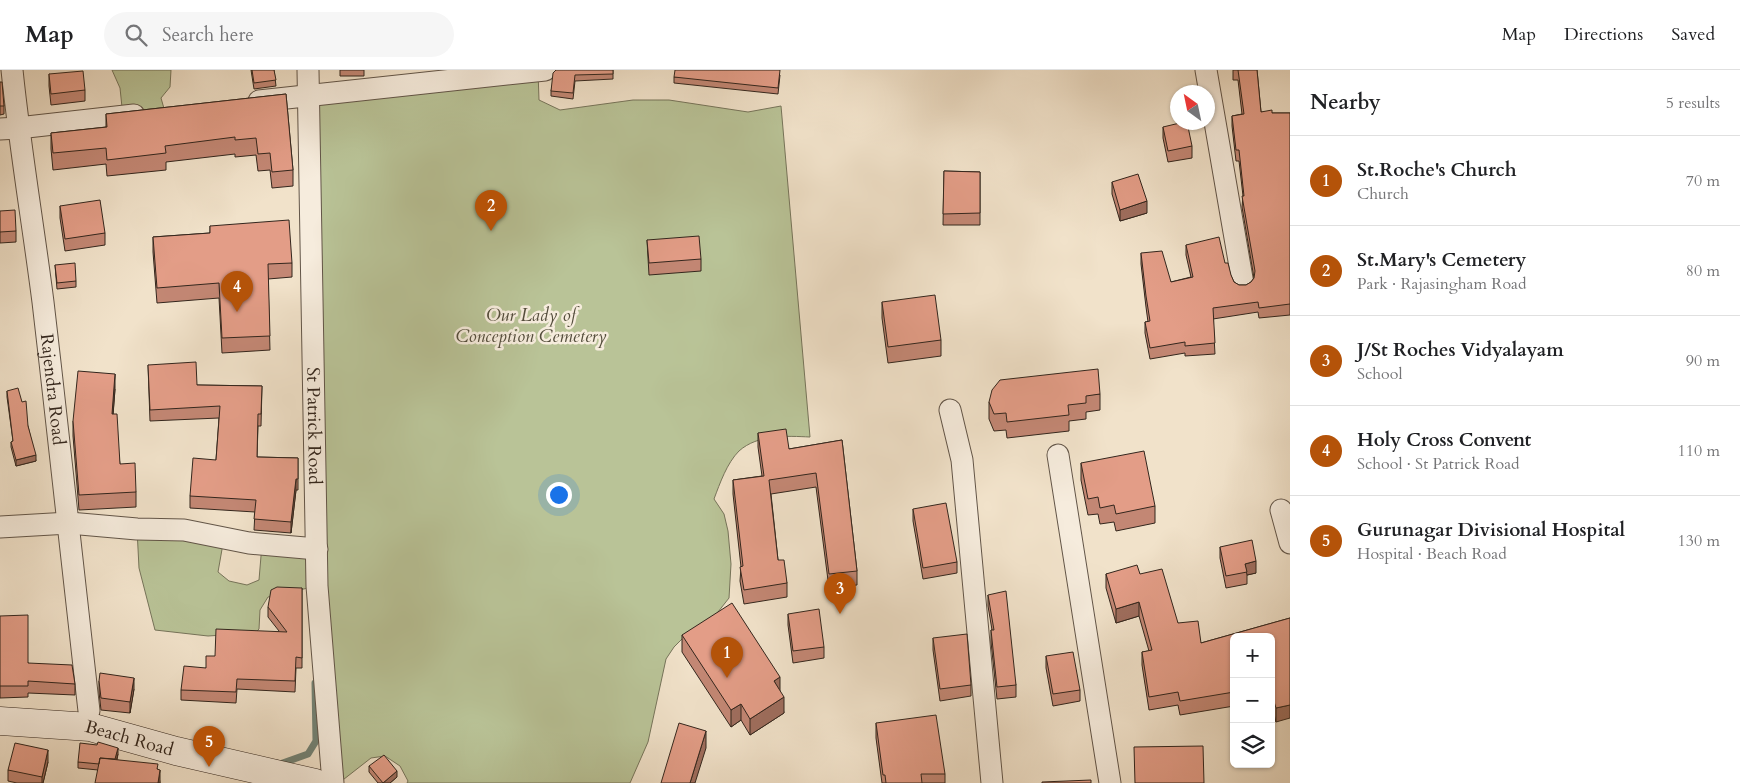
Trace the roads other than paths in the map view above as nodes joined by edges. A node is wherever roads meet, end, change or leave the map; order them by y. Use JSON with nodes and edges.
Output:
{"nodes":[{"id":1,"x":12,"y":70,"type":"edge"},
{"id":2,"x":308,"y":70,"type":"edge"},
{"id":3,"x":545,"y":70,"type":"edge"},
{"id":4,"x":1206,"y":70,"type":"edge"},
{"id":5,"x":309,"y":95,"type":"junction"},
{"id":6,"x":237,"y":104,"type":"edge"},
{"id":7,"x":156,"y":113,"type":"edge"},
{"id":8,"x":9,"y":129,"type":"edge"},
{"id":9,"x":1243,"y":284,"type":"edge"},
{"id":10,"x":950,"y":410,"type":"dead end"},
{"id":11,"x":1058,"y":456,"type":"dead end"},
{"id":12,"x":1281,"y":510,"type":"dead end"},
{"id":13,"x":69,"y":523,"type":"junction"},
{"id":14,"x":0,"y":527,"type":"edge"},
{"id":15,"x":1290,"y":543,"type":"edge"},
{"id":16,"x":317,"y":549,"type":"junction"},
{"id":17,"x":88,"y":711,"type":"dead end"},
{"id":18,"x":0,"y":721,"type":"edge"},
{"id":19,"x":315,"y":783,"type":"edge"},
{"id":20,"x":333,"y":783,"type":"edge"},
{"id":21,"x":992,"y":783,"type":"edge"},
{"id":22,"x":1110,"y":783,"type":"edge"}],
"edges":[{"from":1,"to":8,"type":"street","name":"Rajendra Road"},
{"from":2,"to":5,"type":"street","name":"St Patrick Road"},
{"from":3,"to":5,"type":"street"},
{"from":4,"to":9,"type":"street"},
{"from":5,"to":6,"type":"street"},
{"from":5,"to":16,"type":"street","name":"St Patrick Road"},
{"from":7,"to":8,"type":"street"},
{"from":8,"to":13,"type":"street","name":"Rajendra Road"},
{"from":10,"to":21,"type":"street"},
{"from":11,"to":22,"type":"street"},
{"from":12,"to":15,"type":"street"},
{"from":13,"to":14,"type":"street"},
{"from":13,"to":16,"type":"street"},
{"from":13,"to":17,"type":"street","name":"Rajendra Road"},
{"from":16,"to":20,"type":"street","name":"St Patrick Road"},
{"from":18,"to":19,"type":"main road","name":"Beach Road"}]}
